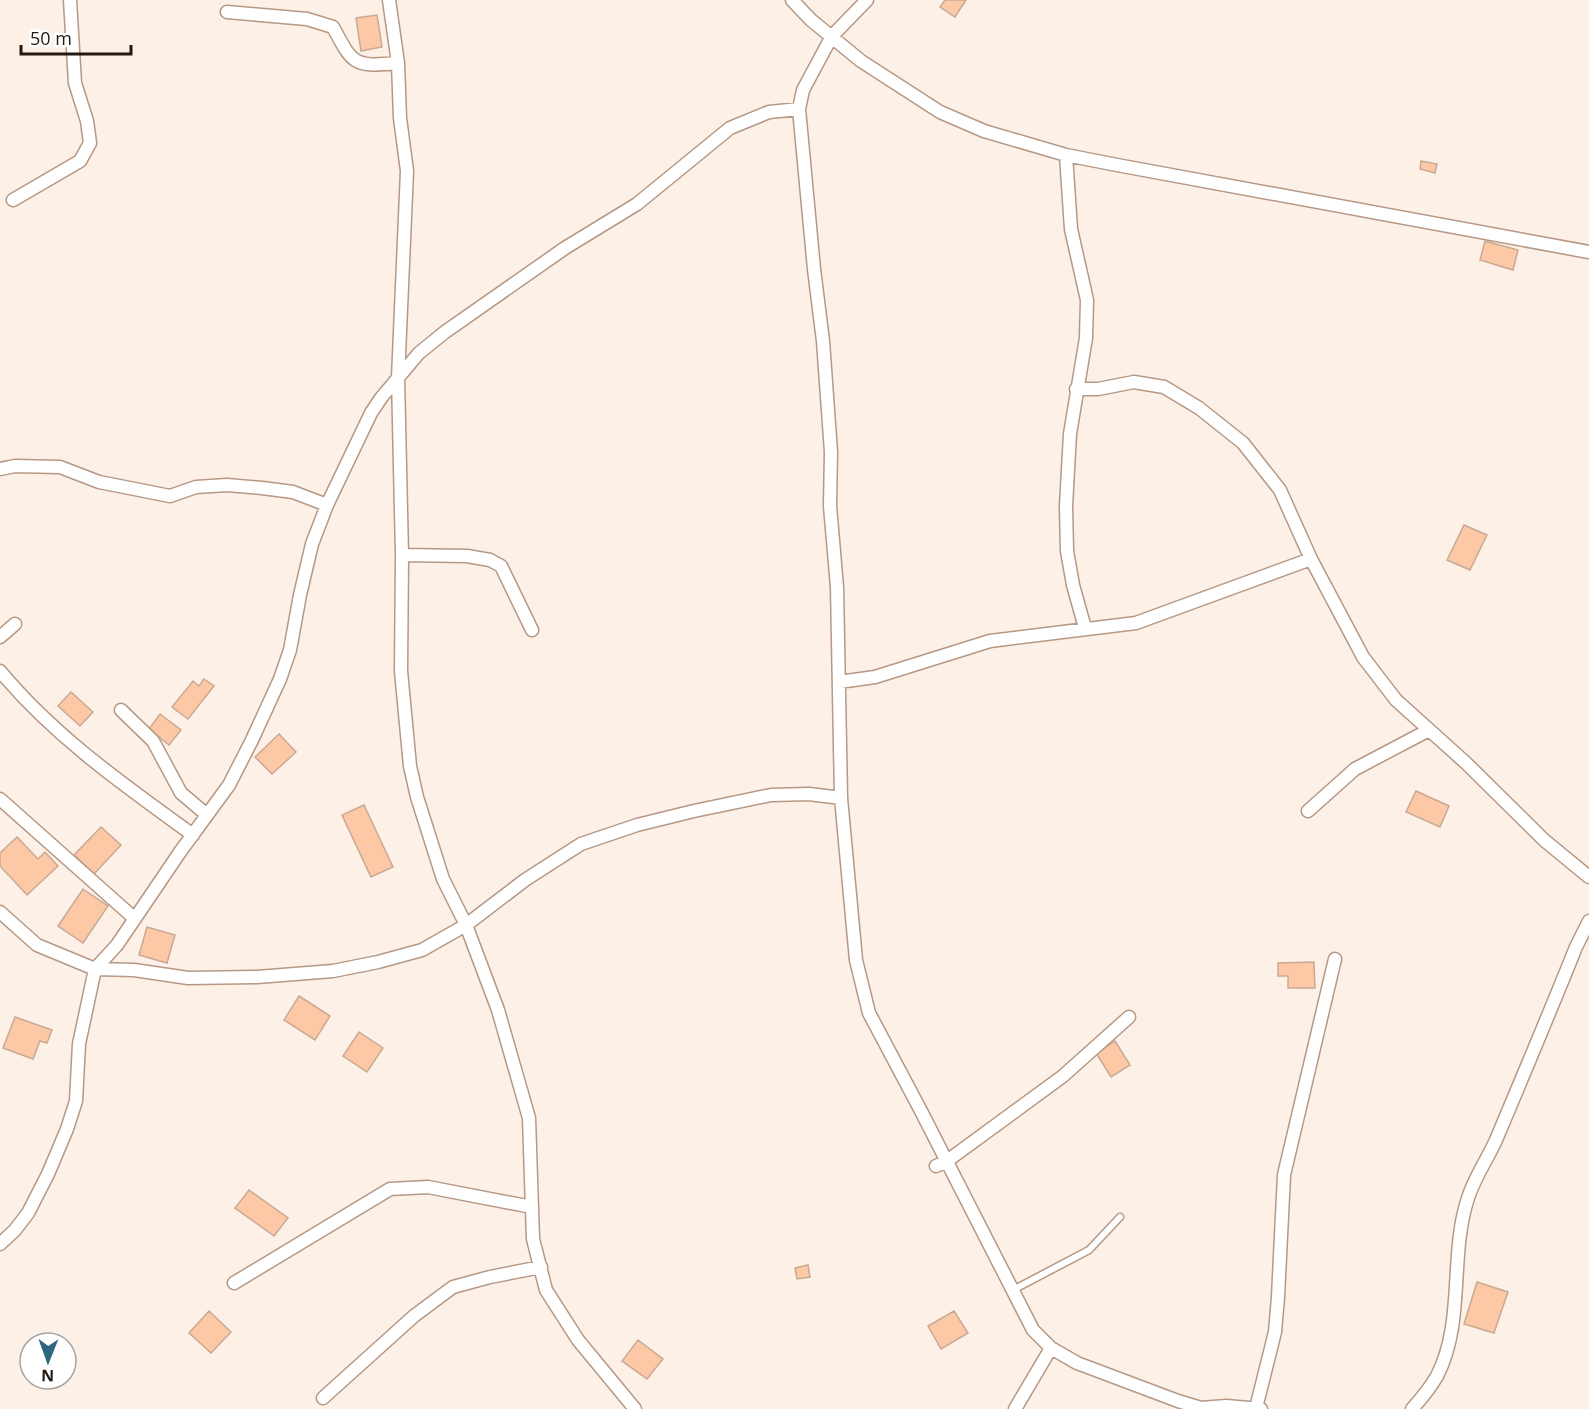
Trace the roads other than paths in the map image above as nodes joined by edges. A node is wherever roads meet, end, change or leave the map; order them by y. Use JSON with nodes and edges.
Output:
{"nodes":[{"id":1,"x":70,"y":0,"type":"edge"},
{"id":2,"x":389,"y":0,"type":"edge"},
{"id":3,"x":792,"y":0,"type":"edge"},
{"id":4,"x":867,"y":0,"type":"edge"},
{"id":5,"x":227,"y":12,"type":"dead end"},
{"id":6,"x":831,"y":36,"type":"junction"},
{"id":7,"x":398,"y":63,"type":"junction"},
{"id":8,"x":799,"y":109,"type":"junction"},
{"id":9,"x":1066,"y":154,"type":"junction"},
{"id":10,"x":13,"y":200,"type":"dead end"},
{"id":11,"x":1589,"y":252,"type":"edge"},
{"id":12,"x":398,"y":378,"type":"junction"},
{"id":13,"x":1076,"y":389,"type":"junction"},
{"id":14,"x":0,"y":469,"type":"edge"},
{"id":15,"x":327,"y":505,"type":"junction"},
{"id":16,"x":402,"y":555,"type":"junction"},
{"id":17,"x":1311,"y":559,"type":"junction"},
{"id":18,"x":15,"y":624,"type":"dead end"},
{"id":19,"x":1085,"y":628,"type":"junction"},
{"id":20,"x":532,"y":630,"type":"dead end"},
{"id":21,"x":0,"y":637,"type":"edge"},
{"id":22,"x":0,"y":671,"type":"edge"},
{"id":23,"x":838,"y":682,"type":"junction"},
{"id":24,"x":121,"y":710,"type":"dead end"},
{"id":25,"x":1429,"y":730,"type":"junction"},
{"id":26,"x":841,"y":798,"type":"junction"},
{"id":27,"x":0,"y":799,"type":"edge"},
{"id":28,"x":1308,"y":811,"type":"dead end"},
{"id":29,"x":207,"y":815,"type":"junction"},
{"id":30,"x":193,"y":835,"type":"junction"},
{"id":31,"x":1589,"y":877,"type":"edge"},
{"id":32,"x":0,"y":912,"type":"edge"},
{"id":33,"x":134,"y":918,"type":"junction"},
{"id":34,"x":1589,"y":921,"type":"edge"},
{"id":35,"x":466,"y":925,"type":"junction"},
{"id":36,"x":1335,"y":958,"type":"dead end"},
{"id":37,"x":95,"y":969,"type":"junction"},
{"id":38,"x":1128,"y":1017,"type":"dead end"},
{"id":39,"x":942,"y":1164,"type":"junction"},
{"id":40,"x":532,"y":1207,"type":"junction"},
{"id":41,"x":1120,"y":1217,"type":"dead end"},
{"id":42,"x":0,"y":1244,"type":"edge"},
{"id":43,"x":541,"y":1267,"type":"junction"},
{"id":44,"x":234,"y":1283,"type":"dead end"},
{"id":45,"x":1013,"y":1290,"type":"junction"},
{"id":46,"x":1052,"y":1348,"type":"junction"},
{"id":47,"x":323,"y":1398,"type":"dead end"},
{"id":48,"x":1201,"y":1408,"type":"edge"},
{"id":49,"x":1258,"y":1408,"type":"edge"},
{"id":50,"x":635,"y":1409,"type":"edge"},
{"id":51,"x":1015,"y":1409,"type":"edge"},
{"id":52,"x":1412,"y":1409,"type":"edge"}],
"edges":[{"from":1,"to":10,"type":"street"},
{"from":2,"to":7,"type":"street"},
{"from":3,"to":6,"type":"street"},
{"from":4,"to":6,"type":"street"},
{"from":5,"to":7,"type":"street"},
{"from":6,"to":8,"type":"street"},
{"from":6,"to":9,"type":"street"},
{"from":7,"to":12,"type":"street"},
{"from":8,"to":12,"type":"street"},
{"from":8,"to":23,"type":"street"},
{"from":9,"to":11,"type":"street"},
{"from":9,"to":13,"type":"street"},
{"from":12,"to":15,"type":"street"},
{"from":12,"to":16,"type":"street"},
{"from":13,"to":17,"type":"street"},
{"from":13,"to":19,"type":"street"},
{"from":14,"to":15,"type":"street"},
{"from":15,"to":29,"type":"street"},
{"from":16,"to":20,"type":"street"},
{"from":16,"to":35,"type":"street"},
{"from":17,"to":19,"type":"street"},
{"from":17,"to":25,"type":"street"},
{"from":18,"to":21,"type":"street"},
{"from":19,"to":23,"type":"street"},
{"from":22,"to":30,"type":"street"},
{"from":23,"to":26,"type":"street"},
{"from":24,"to":29,"type":"street"},
{"from":25,"to":28,"type":"street"},
{"from":25,"to":31,"type":"street"},
{"from":26,"to":35,"type":"street"},
{"from":26,"to":39,"type":"street"},
{"from":27,"to":33,"type":"street"},
{"from":29,"to":30,"type":"street"},
{"from":30,"to":33,"type":"street"},
{"from":32,"to":37,"type":"street"},
{"from":33,"to":37,"type":"street"},
{"from":34,"to":52,"type":"street"},
{"from":35,"to":37,"type":"street"},
{"from":35,"to":40,"type":"street"},
{"from":36,"to":49,"type":"street"},
{"from":37,"to":42,"type":"street"},
{"from":38,"to":39,"type":"street"},
{"from":39,"to":45,"type":"street"},
{"from":40,"to":43,"type":"street"},
{"from":40,"to":44,"type":"street"},
{"from":41,"to":45,"type":"lane"},
{"from":43,"to":47,"type":"street"},
{"from":43,"to":50,"type":"street"},
{"from":45,"to":46,"type":"street"},
{"from":46,"to":48,"type":"street"},
{"from":46,"to":51,"type":"street"},
{"from":48,"to":49,"type":"street"}]}
